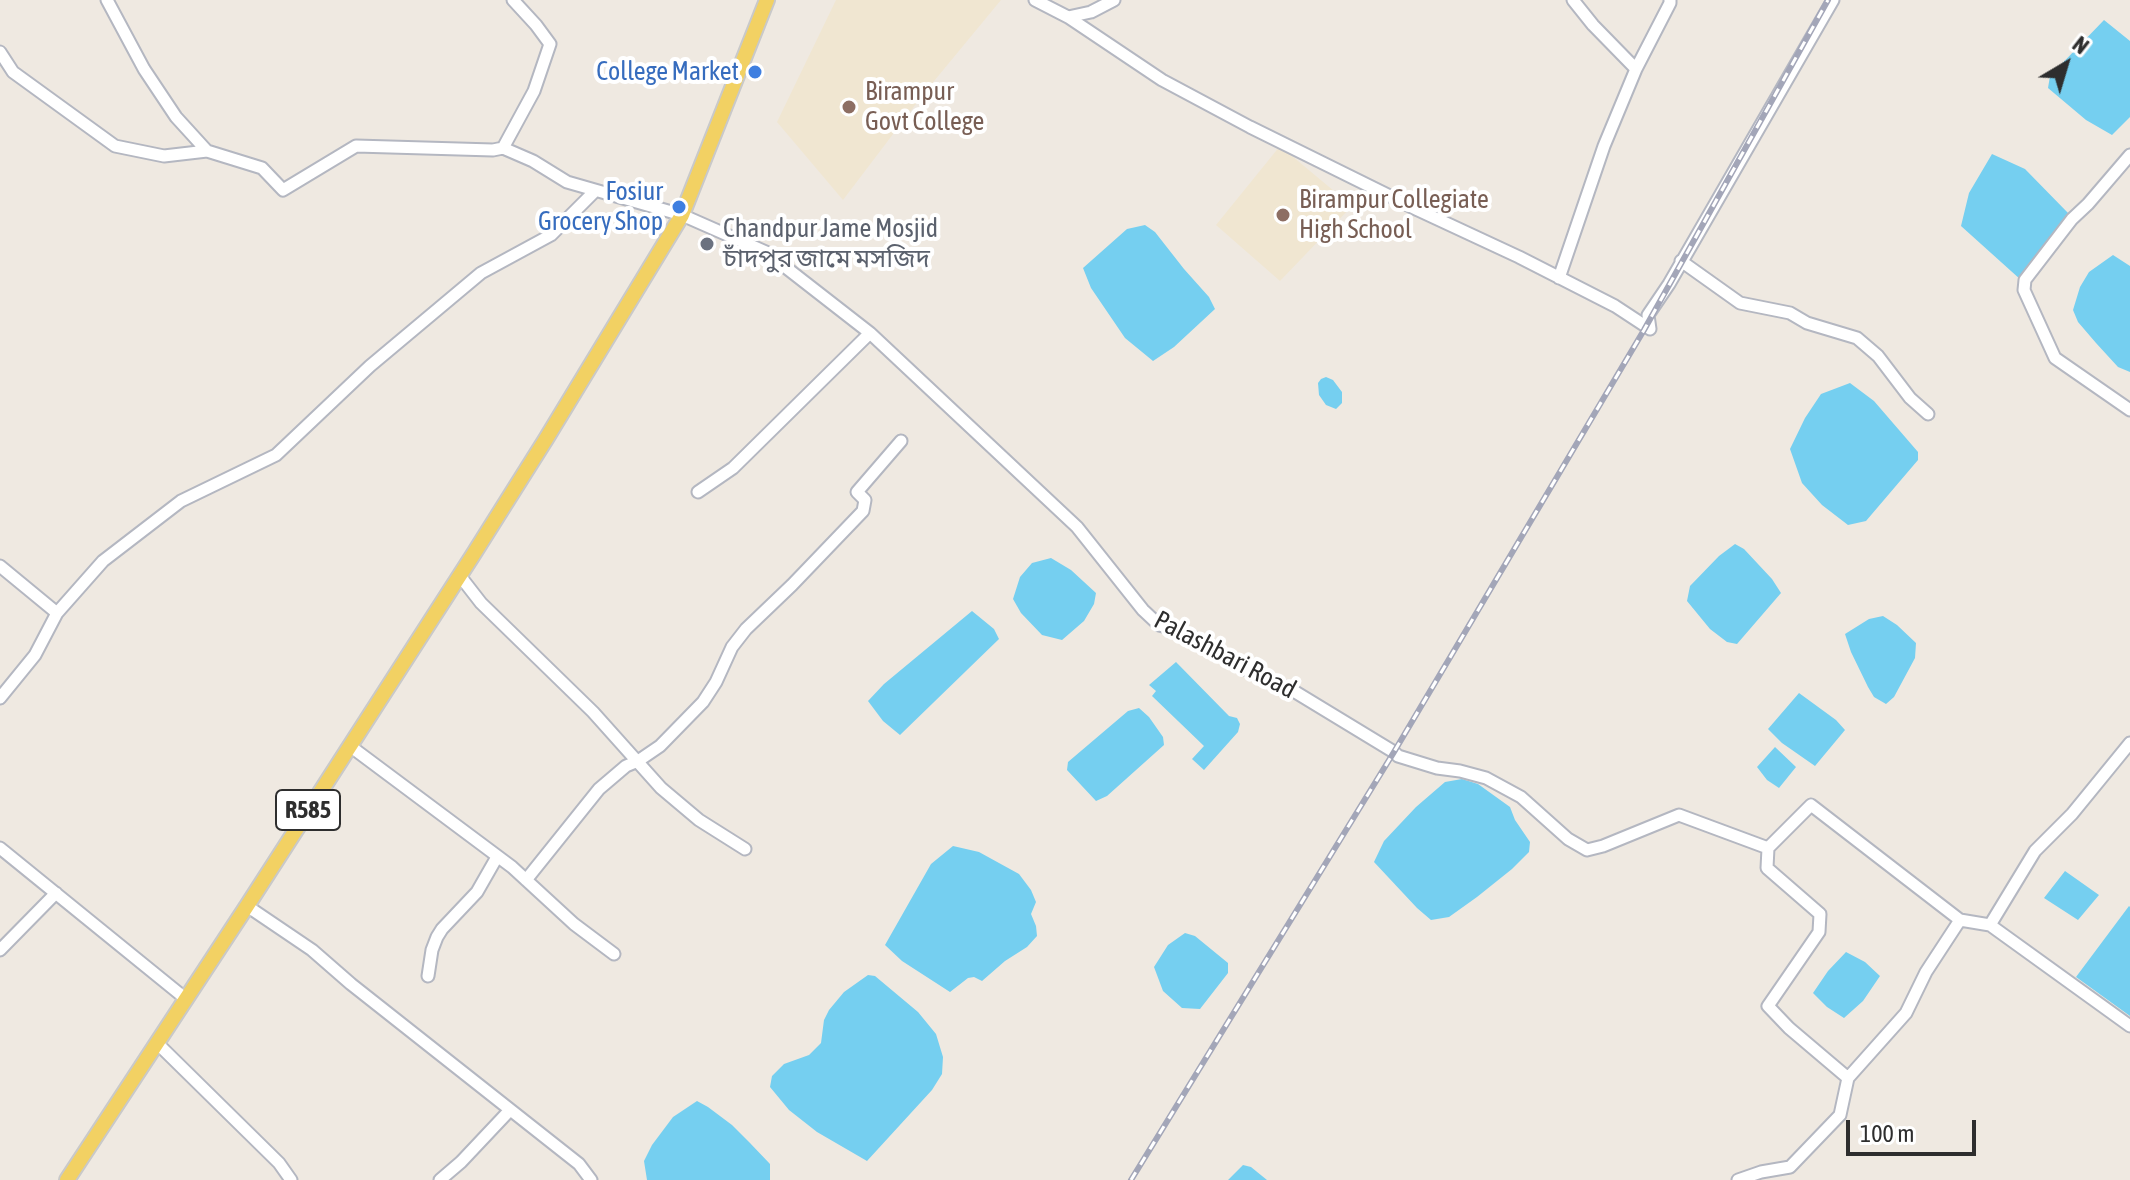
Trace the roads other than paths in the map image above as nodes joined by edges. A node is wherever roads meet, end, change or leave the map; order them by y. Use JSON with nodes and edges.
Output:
{"nodes":[{"id":1,"x":107,"y":0,"type":"edge"},
{"id":2,"x":513,"y":0,"type":"edge"},
{"id":3,"x":767,"y":0,"type":"edge"},
{"id":4,"x":1035,"y":0,"type":"edge"},
{"id":5,"x":1114,"y":0,"type":"edge"},
{"id":6,"x":1573,"y":0,"type":"edge"},
{"id":7,"x":1670,"y":0,"type":"edge"},
{"id":8,"x":1833,"y":0,"type":"edge"},
{"id":9,"x":1068,"y":17,"type":"junction"},
{"id":10,"x":0,"y":52,"type":"edge"},
{"id":11,"x":1636,"y":69,"type":"junction"},
{"id":12,"x":503,"y":148,"type":"junction"},
{"id":13,"x":207,"y":151,"type":"junction"},
{"id":14,"x":2130,"y":155,"type":"edge"},
{"id":15,"x":595,"y":191,"type":"junction"},
{"id":16,"x":682,"y":215,"type":"junction"},
{"id":17,"x":1681,"y":261,"type":"junction"},
{"id":18,"x":1559,"y":278,"type":"junction"},
{"id":19,"x":870,"y":333,"type":"junction"},
{"id":20,"x":2130,"y":410,"type":"edge"},
{"id":21,"x":1928,"y":414,"type":"dead end"},
{"id":22,"x":901,"y":441,"type":"dead end"},
{"id":23,"x":698,"y":492,"type":"dead end"},
{"id":24,"x":0,"y":566,"type":"edge"},
{"id":25,"x":460,"y":576,"type":"junction"},
{"id":26,"x":57,"y":613,"type":"junction"},
{"id":27,"x":0,"y":698,"type":"edge"},
{"id":28,"x":2130,"y":743,"type":"edge"},
{"id":29,"x":350,"y":746,"type":"junction"},
{"id":30,"x":638,"y":761,"type":"junction"},
{"id":31,"x":0,"y":848,"type":"edge"},
{"id":32,"x":1768,"y":848,"type":"junction"},
{"id":33,"x":745,"y":849,"type":"dead end"},
{"id":34,"x":497,"y":857,"type":"junction"},
{"id":35,"x":526,"y":880,"type":"junction"},
{"id":36,"x":56,"y":893,"type":"junction"},
{"id":37,"x":247,"y":906,"type":"junction"},
{"id":38,"x":1960,"y":920,"type":"junction"},
{"id":39,"x":1990,"y":925,"type":"junction"},
{"id":40,"x":0,"y":950,"type":"edge"},
{"id":41,"x":614,"y":954,"type":"dead end"},
{"id":42,"x":428,"y":976,"type":"dead end"},
{"id":43,"x":186,"y":999,"type":"junction"},
{"id":44,"x":2130,"y":1026,"type":"edge"},
{"id":45,"x":157,"y":1043,"type":"junction"},
{"id":46,"x":1848,"y":1078,"type":"junction"},
{"id":47,"x":510,"y":1110,"type":"junction"},
{"id":48,"x":67,"y":1180,"type":"edge"},
{"id":49,"x":291,"y":1180,"type":"edge"},
{"id":50,"x":440,"y":1180,"type":"edge"},
{"id":51,"x":591,"y":1180,"type":"edge"},
{"id":52,"x":1738,"y":1180,"type":"edge"}],
"edges":[{"from":1,"to":13,"type":"street"},
{"from":2,"to":12,"type":"street"},
{"from":3,"to":16,"type":"main road","number":"R585"},
{"from":4,"to":9,"type":"street"},
{"from":5,"to":9,"type":"street"},
{"from":6,"to":11,"type":"street"},
{"from":7,"to":11,"type":"street"},
{"from":8,"to":17,"type":"street"},
{"from":9,"to":18,"type":"street"},
{"from":10,"to":13,"type":"street"},
{"from":11,"to":18,"type":"street"},
{"from":12,"to":13,"type":"street"},
{"from":12,"to":15,"type":"street","name":"Palashbari Road"},
{"from":14,"to":20,"type":"street"},
{"from":15,"to":16,"type":"street","name":"Palashbari Road"},
{"from":15,"to":26,"type":"street"},
{"from":16,"to":19,"type":"street","name":"Palashbari Road"},
{"from":16,"to":25,"type":"main road","number":"R585"},
{"from":17,"to":18,"type":"street"},
{"from":17,"to":21,"type":"street"},
{"from":19,"to":23,"type":"street"},
{"from":19,"to":32,"type":"street","name":"Palashbari Road"},
{"from":22,"to":30,"type":"street"},
{"from":24,"to":26,"type":"street"},
{"from":25,"to":29,"type":"main road","number":"R585"},
{"from":25,"to":30,"type":"street"},
{"from":26,"to":27,"type":"street"},
{"from":28,"to":39,"type":"street"},
{"from":29,"to":34,"type":"street"},
{"from":29,"to":37,"type":"main road","number":"R585"},
{"from":30,"to":33,"type":"street"},
{"from":30,"to":35,"type":"street"},
{"from":31,"to":36,"type":"street"},
{"from":32,"to":38,"type":"street"},
{"from":32,"to":46,"type":"street"},
{"from":34,"to":35,"type":"street"},
{"from":34,"to":42,"type":"street"},
{"from":35,"to":41,"type":"street"},
{"from":36,"to":40,"type":"street"},
{"from":36,"to":43,"type":"street"},
{"from":37,"to":43,"type":"main road","number":"R585"},
{"from":37,"to":47,"type":"street"},
{"from":38,"to":39,"type":"street"},
{"from":38,"to":46,"type":"street"},
{"from":39,"to":44,"type":"street"},
{"from":43,"to":45,"type":"main road","number":"R585"},
{"from":45,"to":48,"type":"main road","number":"R585"},
{"from":45,"to":49,"type":"street"},
{"from":46,"to":52,"type":"street"},
{"from":47,"to":50,"type":"street"},
{"from":47,"to":51,"type":"street"}]}
